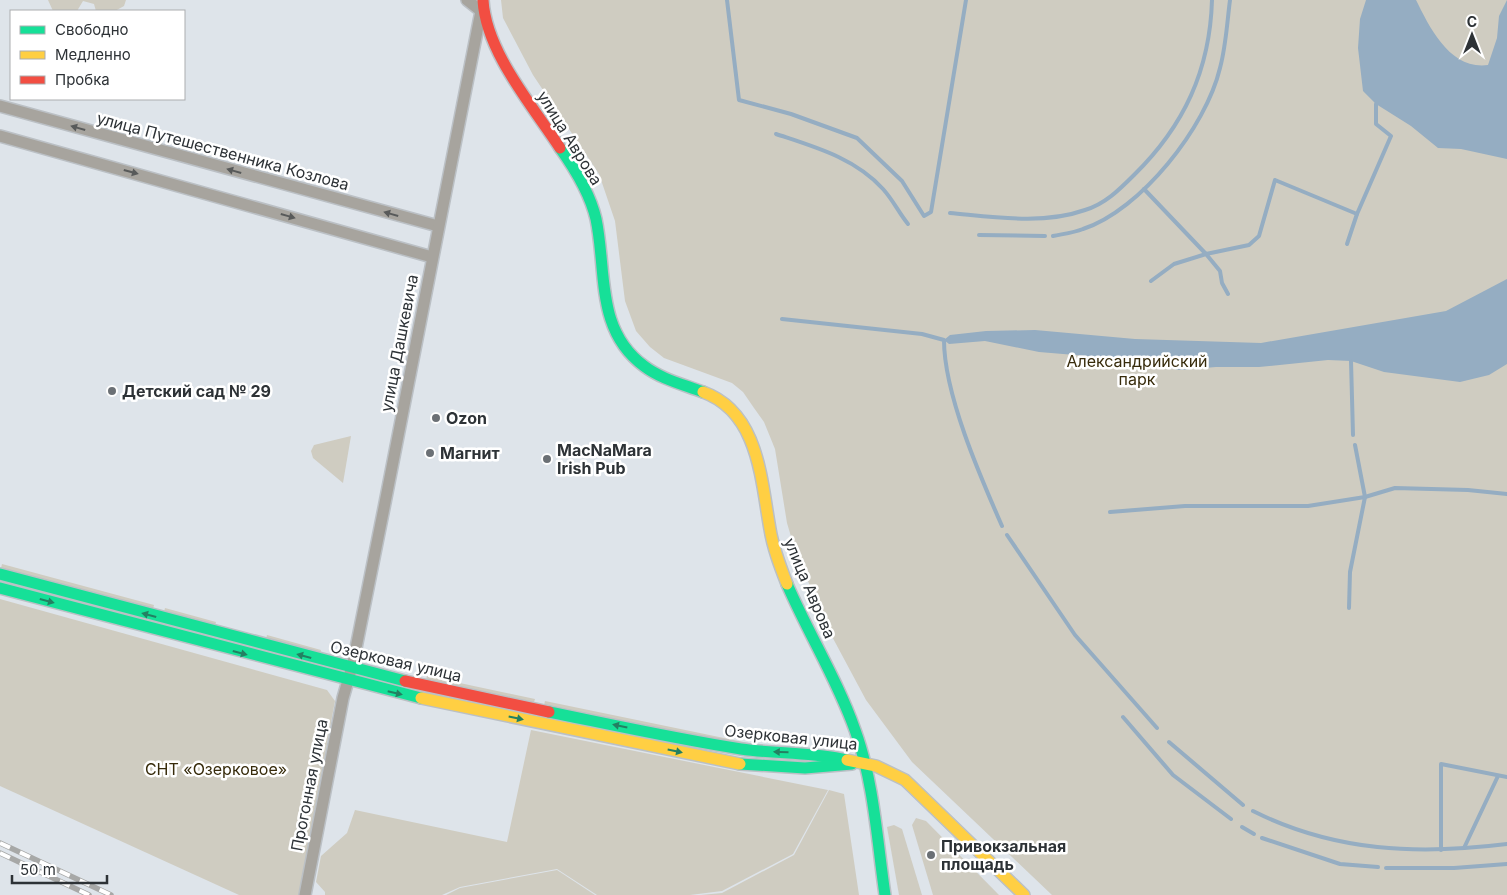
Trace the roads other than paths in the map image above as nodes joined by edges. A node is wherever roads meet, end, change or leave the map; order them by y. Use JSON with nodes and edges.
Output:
{"nodes":[{"id":1,"x":467,"y":0,"type":"edge"},
{"id":2,"x":482,"y":6,"type":"edge"},
{"id":3,"x":0,"y":106,"type":"edge"},
{"id":4,"x":0,"y":136,"type":"edge"},
{"id":5,"x":438,"y":226,"type":"junction"},
{"id":6,"x":432,"y":257,"type":"junction"},
{"id":7,"x":0,"y":574,"type":"edge"},
{"id":8,"x":0,"y":588,"type":"edge"},
{"id":9,"x":351,"y":668,"type":"junction"},
{"id":10,"x":348,"y":681,"type":"junction"},
{"id":11,"x":864,"y":762,"type":"junction"},
{"id":12,"x":304,"y":895,"type":"edge"},
{"id":13,"x":885,"y":895,"type":"edge"},
{"id":14,"x":1024,"y":895,"type":"edge"}],
"edges":[{"from":1,"to":2,"type":"street"},
{"from":2,"to":5,"type":"street","name":"улица Дашкевича"},
{"from":2,"to":11,"type":"street","name":"улица Аврова"},
{"from":5,"to":3,"type":"street","name":"улица Путешественника Козлова","one_way":true},
{"from":4,"to":6,"type":"street","one_way":true},
{"from":5,"to":6,"type":"street","name":"улица Дашкевича"},
{"from":6,"to":9,"type":"street","name":"улица Дашкевича"},
{"from":9,"to":7,"type":"street","name":"Озерковая улица","one_way":true},
{"from":8,"to":10,"type":"street","name":"Озерковая улица","one_way":true},
{"from":9,"to":10,"type":"street","name":"улица Дашкевича"},
{"from":11,"to":9,"type":"street","name":"Озерковая улица","one_way":true},
{"from":10,"to":11,"type":"street","name":"Озерковая улица","one_way":true},
{"from":10,"to":12,"type":"street","name":"Прогонная улица"},
{"from":11,"to":13,"type":"street","name":"улица Аврова"},
{"from":11,"to":14,"type":"street"}]}
